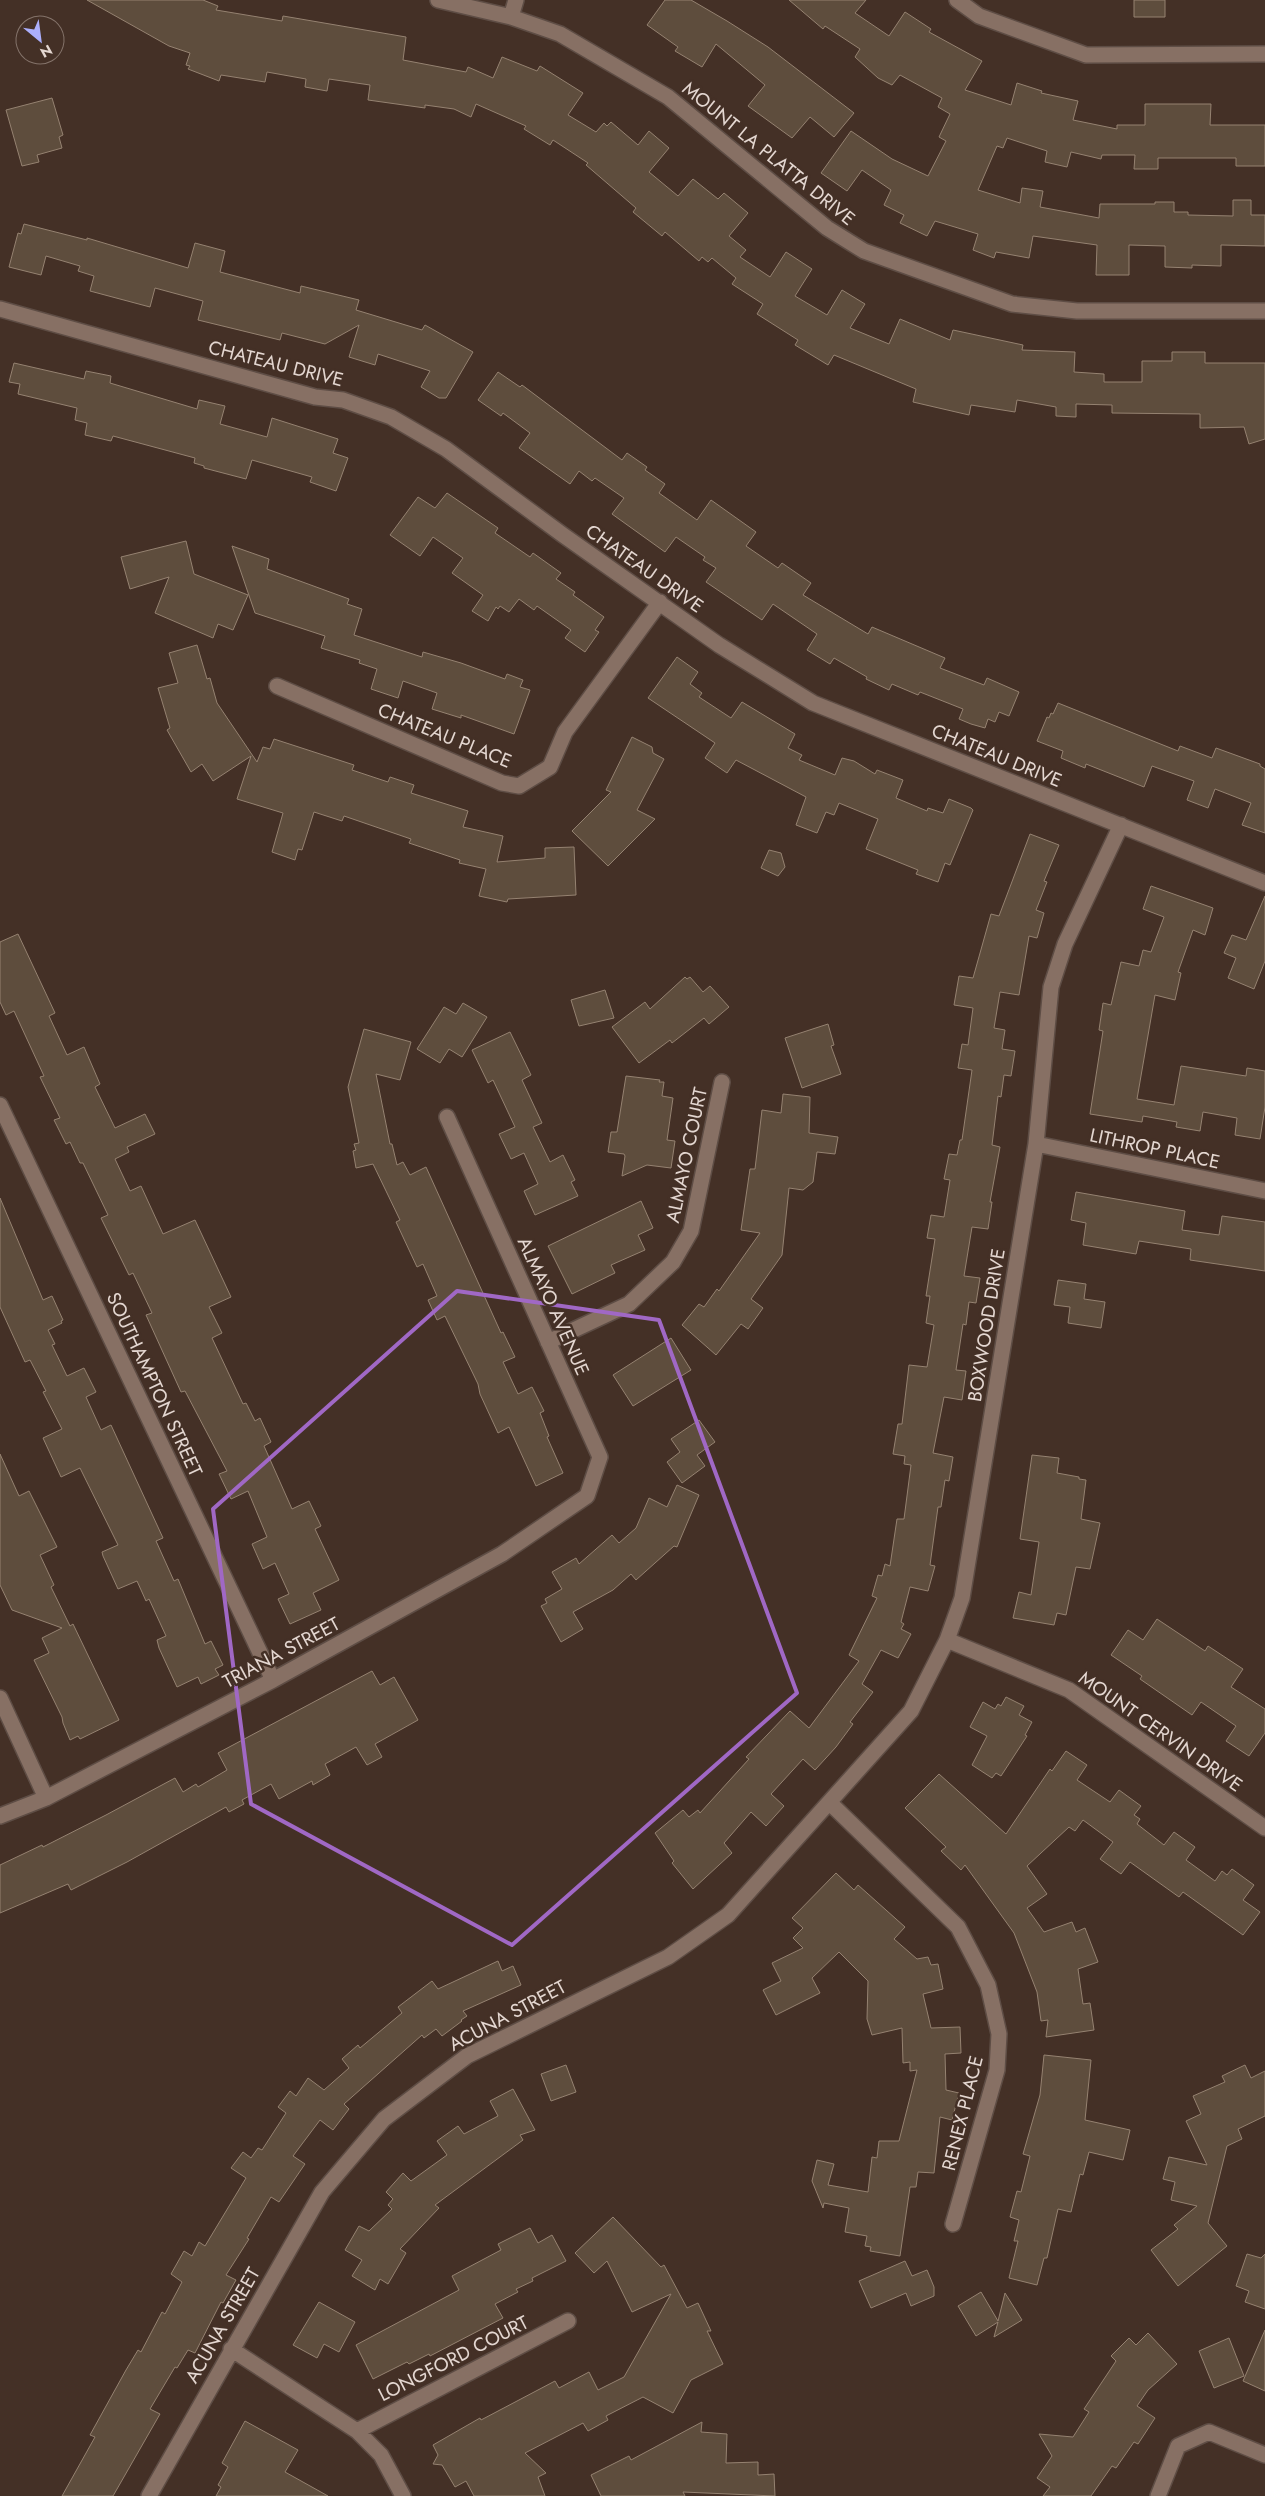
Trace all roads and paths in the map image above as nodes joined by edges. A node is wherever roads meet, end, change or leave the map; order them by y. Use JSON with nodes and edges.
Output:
{"nodes":[{"id":1,"x":438,"y":0,"type":"edge"},
{"id":2,"x":516,"y":0,"type":"edge"},
{"id":3,"x":957,"y":0,"type":"edge"},
{"id":4,"x":511,"y":17,"type":"junction"},
{"id":5,"x":1265,"y":54,"type":"edge"},
{"id":6,"x":0,"y":309,"type":"edge"},
{"id":7,"x":1265,"y":311,"type":"edge"},
{"id":8,"x":660,"y":602,"type":"junction"},
{"id":9,"x":277,"y":686,"type":"dead end"},
{"id":10,"x":1121,"y":826,"type":"junction"},
{"id":11,"x":1265,"y":883,"type":"edge"},
{"id":12,"x":722,"y":1082,"type":"dead end"},
{"id":13,"x":0,"y":1105,"type":"edge"},
{"id":14,"x":446,"y":1117,"type":"dead end"},
{"id":15,"x":1036,"y":1144,"type":"junction"},
{"id":16,"x":1265,"y":1191,"type":"edge"},
{"id":17,"x":548,"y":1342,"type":"junction"},
{"id":18,"x":572,"y":1506,"type":"joint"},
{"id":19,"x":947,"y":1640,"type":"junction"},
{"id":20,"x":273,"y":1680,"type":"junction"},
{"id":21,"x":0,"y":1698,"type":"edge"},
{"id":22,"x":46,"y":1798,"type":"junction"},
{"id":23,"x":830,"y":1803,"type":"junction"},
{"id":24,"x":0,"y":1816,"type":"edge"},
{"id":25,"x":1265,"y":1828,"type":"edge"},
{"id":26,"x":953,"y":2224,"type":"dead end"},
{"id":27,"x":568,"y":2322,"type":"dead end"},
{"id":28,"x":231,"y":2349,"type":"junction"},
{"id":29,"x":357,"y":2431,"type":"junction"},
{"id":30,"x":1265,"y":2455,"type":"edge"},
{"id":31,"x":148,"y":2496,"type":"edge"},
{"id":32,"x":403,"y":2496,"type":"edge"},
{"id":33,"x":1158,"y":2496,"type":"edge"}],
"edges":[{"from":1,"to":4,"type":"street","name":"MOUNT LA PLATTA DRIVE"},
{"from":2,"to":4,"type":"street"},
{"from":3,"to":5,"type":"street"},
{"from":4,"to":7,"type":"street","name":"MOUNT LA PLATTA DRIVE"},
{"from":6,"to":8,"type":"street","name":"CHATEAU DRIVE"},
{"from":8,"to":9,"type":"street","name":"CHATEAU PLACE"},
{"from":8,"to":10,"type":"street","name":"CHATEAU DRIVE"},
{"from":10,"to":11,"type":"street","name":"CHATEAU DRIVE"},
{"from":10,"to":15,"type":"street","name":"BOXWOOD DRIVE"},
{"from":12,"to":17,"type":"street","name":"ALMAYO COURT"},
{"from":13,"to":20,"type":"street","name":"SOUTHAMPTON STREET"},
{"from":14,"to":17,"type":"street","name":"ALMAYO AVENUE"},
{"from":15,"to":16,"type":"street","name":"LITHROP PLACE"},
{"from":15,"to":19,"type":"street","name":"BOXWOOD DRIVE"},
{"from":17,"to":18,"type":"street","name":"ALMAYO AVENUE"},
{"from":18,"to":20,"type":"street","name":"TRIANA STREET"},
{"from":19,"to":23,"type":"street","name":"BOXWOOD DRIVE"},
{"from":19,"to":25,"type":"street","name":"MOUNT CERVIN DRIVE"},
{"from":20,"to":22,"type":"street","name":"TRIANA STREET"},
{"from":21,"to":22,"type":"street"},
{"from":22,"to":24,"type":"street","name":"TRIANA STREET"},
{"from":23,"to":26,"type":"street","name":"RENEX PLACE"},
{"from":23,"to":28,"type":"street","name":"ACUNA STREET"},
{"from":27,"to":29,"type":"street","name":"LONGFORD COURT"},
{"from":28,"to":29,"type":"street"},
{"from":28,"to":31,"type":"street","name":"ACUNA STREET"},
{"from":29,"to":32,"type":"street"},
{"from":30,"to":33,"type":"street"}]}
